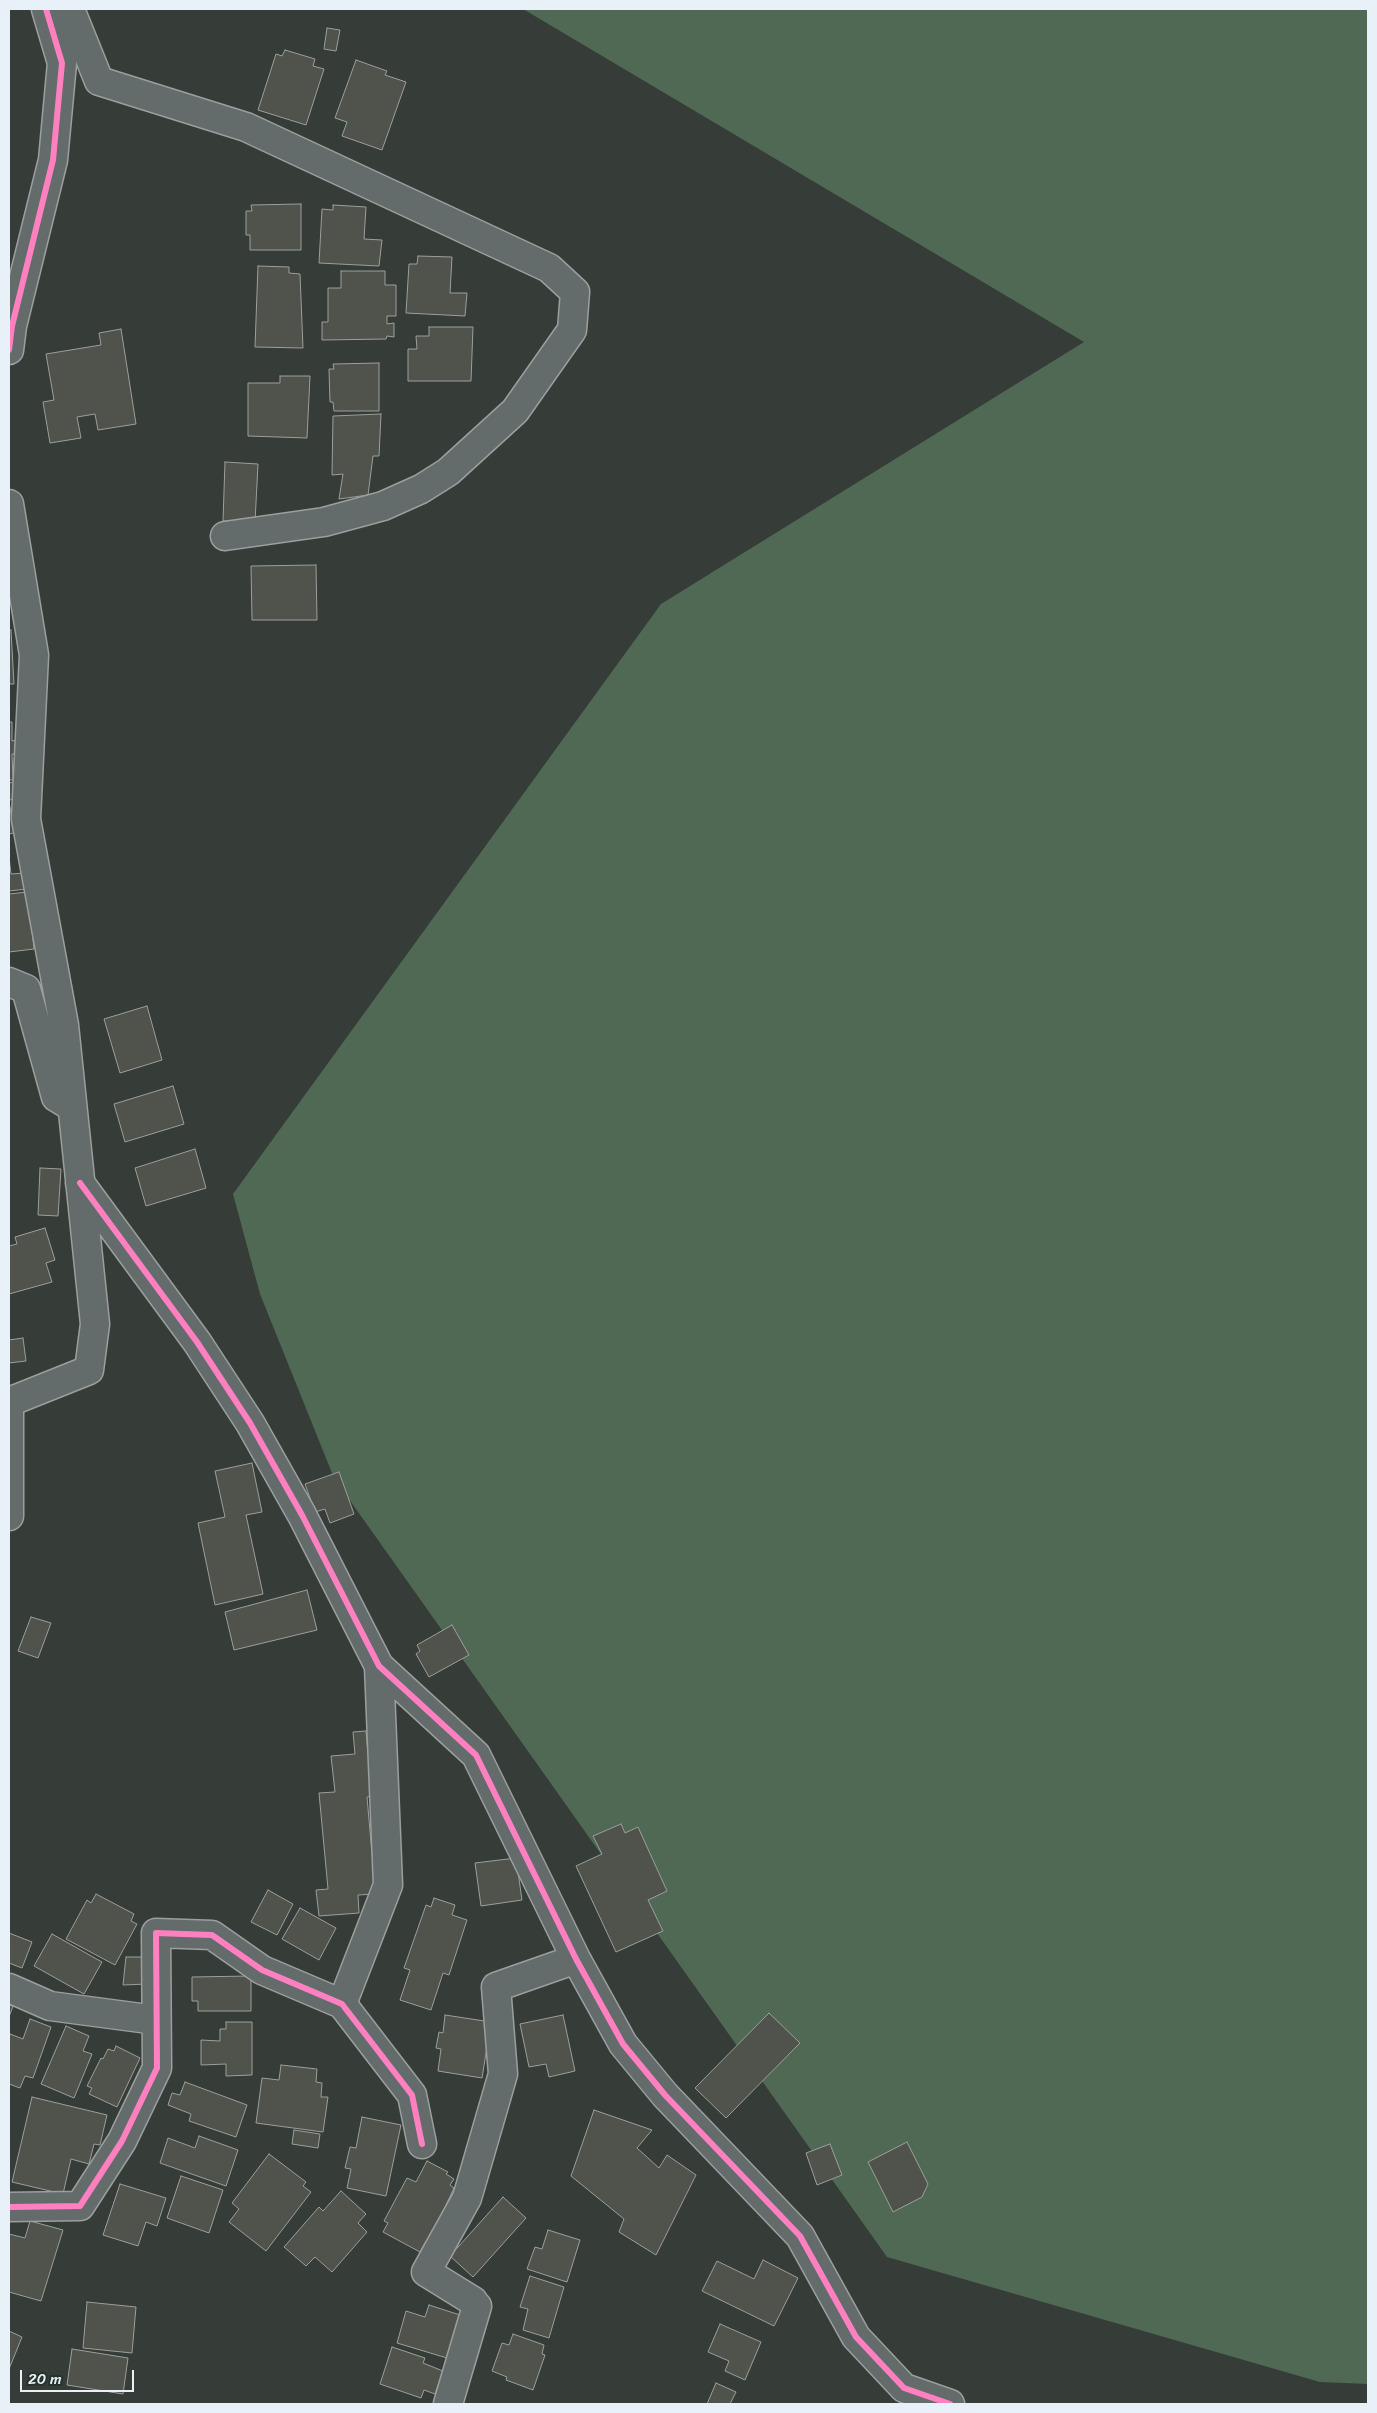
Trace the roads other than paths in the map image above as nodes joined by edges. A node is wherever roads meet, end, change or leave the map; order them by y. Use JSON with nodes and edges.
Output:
{"nodes":[{"id":1,"x":46,"y":9,"type":"edge"},
{"id":2,"x":70,"y":9,"type":"edge"},
{"id":3,"x":9,"y":350,"type":"edge"},
{"id":4,"x":9,"y":504,"type":"edge"},
{"id":5,"x":225,"y":536,"type":"dead end"},
{"id":6,"x":9,"y":982,"type":"edge"},
{"id":7,"x":73,"y":1107,"type":"junction"},
{"id":8,"x":80,"y":1183,"type":"junction"},
{"id":9,"x":9,"y":1516,"type":"edge"},
{"id":10,"x":379,"y":1666,"type":"junction"},
{"id":11,"x":576,"y":1959,"type":"junction"},
{"id":12,"x":9,"y":1988,"type":"edge"},
{"id":13,"x":342,"y":2004,"type":"junction"},
{"id":14,"x":156,"y":2020,"type":"junction"},
{"id":15,"x":422,"y":2144,"type":"dead end"},
{"id":16,"x":9,"y":2207,"type":"edge"},
{"id":17,"x":448,"y":2404,"type":"edge"},
{"id":18,"x":950,"y":2404,"type":"edge"}],
"edges":[{"from":1,"to":3,"type":"street"},
{"from":2,"to":5,"type":"street"},
{"from":4,"to":7,"type":"street"},
{"from":6,"to":7,"type":"street"},
{"from":7,"to":8,"type":"street"},
{"from":8,"to":9,"type":"street"},
{"from":8,"to":10,"type":"street"},
{"from":10,"to":11,"type":"street"},
{"from":10,"to":13,"type":"street"},
{"from":11,"to":17,"type":"street"},
{"from":11,"to":18,"type":"street"},
{"from":12,"to":14,"type":"street"},
{"from":13,"to":14,"type":"street"},
{"from":13,"to":15,"type":"street"},
{"from":14,"to":16,"type":"street"}]}
